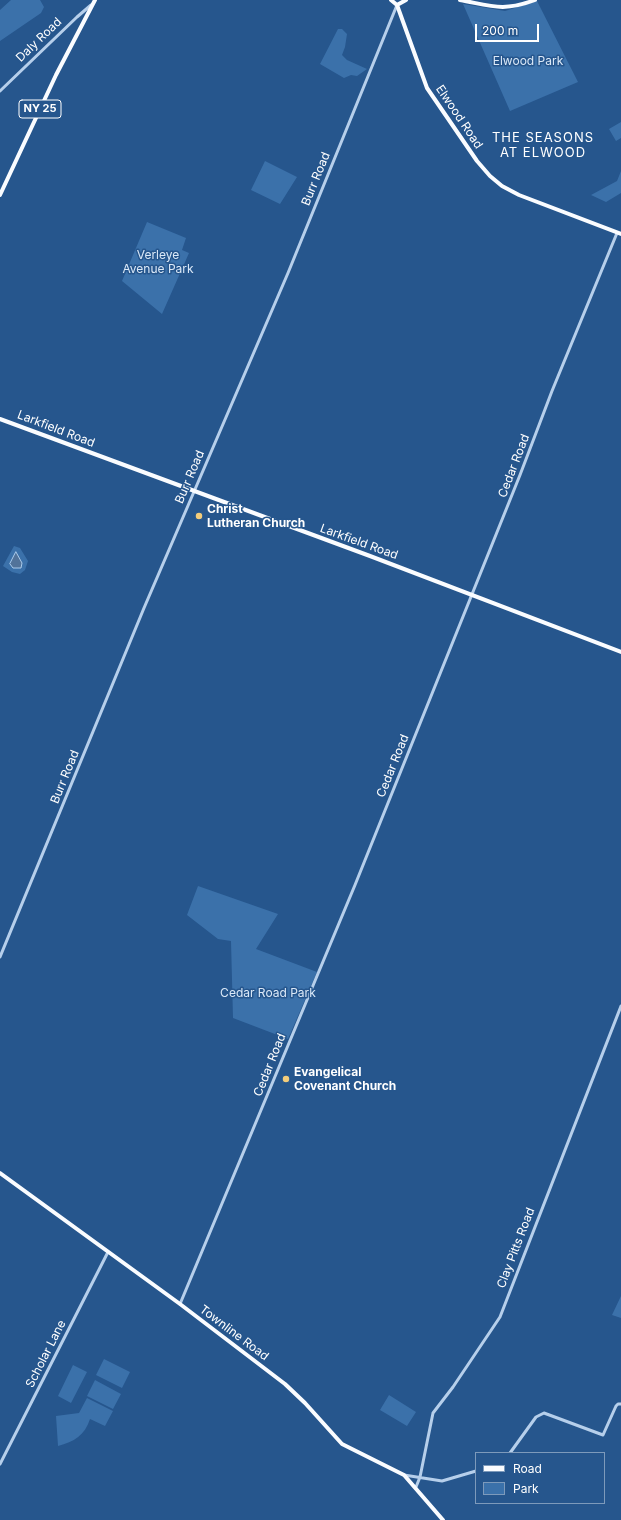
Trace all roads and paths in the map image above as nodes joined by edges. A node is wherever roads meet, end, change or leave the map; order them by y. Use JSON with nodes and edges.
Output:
{"nodes":[{"id":1,"x":391,"y":0,"type":"edge"},
{"id":2,"x":406,"y":0,"type":"edge"},
{"id":3,"x":460,"y":0,"type":"edge"},
{"id":4,"x":534,"y":0,"type":"edge"},
{"id":5,"x":94,"y":2,"type":"edge"},
{"id":6,"x":397,"y":5,"type":"junction"},
{"id":7,"x":0,"y":91,"type":"edge"},
{"id":8,"x":0,"y":194,"type":"edge"},
{"id":9,"x":619,"y":233,"type":"edge"},
{"id":10,"x":0,"y":419,"type":"edge"},
{"id":11,"x":194,"y":491,"type":"junction"},
{"id":12,"x":472,"y":595,"type":"junction"},
{"id":13,"x":621,"y":652,"type":"edge"},
{"id":14,"x":0,"y":957,"type":"edge"},
{"id":15,"x":621,"y":1006,"type":"edge"},
{"id":16,"x":0,"y":1173,"type":"edge"},
{"id":17,"x":108,"y":1252,"type":"junction"},
{"id":18,"x":180,"y":1304,"type":"junction"},
{"id":19,"x":621,"y":1404,"type":"edge"},
{"id":20,"x":511,"y":1452,"type":"edge"},
{"id":21,"x":0,"y":1464,"type":"edge"},
{"id":22,"x":475,"y":1471,"type":"edge"},
{"id":23,"x":404,"y":1475,"type":"junction"},
{"id":24,"x":420,"y":1476,"type":"junction"},
{"id":25,"x":416,"y":1487,"type":"junction"},
{"id":26,"x":443,"y":1520,"type":"edge"}],
"edges":[{"from":1,"to":6,"type":"main road"},
{"from":2,"to":6,"type":"main road"},
{"from":3,"to":4,"type":"main road"},
{"from":5,"to":7,"type":"street","name":"Daly Road"},
{"from":5,"to":8,"type":"main road","number":"NY 25"},
{"from":6,"to":9,"type":"main road","name":"Elwood Road"},
{"from":6,"to":11,"type":"street","name":"Burr Road"},
{"from":9,"to":12,"type":"street","name":"Cedar Road"},
{"from":10,"to":11,"type":"main road","name":"Larkfield Road"},
{"from":11,"to":12,"type":"main road","name":"Larkfield Road"},
{"from":11,"to":14,"type":"street","name":"Burr Road"},
{"from":12,"to":13,"type":"main road","name":"Larkfield Road"},
{"from":12,"to":18,"type":"street","name":"Cedar Road"},
{"from":15,"to":24,"type":"street","name":"Clay Pitts Road"},
{"from":16,"to":17,"type":"main road","name":"Townline Road"},
{"from":17,"to":18,"type":"main road","name":"Townline Road"},
{"from":17,"to":21,"type":"street","name":"Scholar Lane"},
{"from":18,"to":23,"type":"main road","name":"Townline Road"},
{"from":19,"to":20,"type":"street"},
{"from":22,"to":24,"type":"street"},
{"from":23,"to":24,"type":"street"},
{"from":23,"to":25,"type":"main road","name":"Townline Road"},
{"from":24,"to":25,"type":"street","name":"Clay Pitts Road"},
{"from":25,"to":26,"type":"main road","name":"Townline Road"}]}
